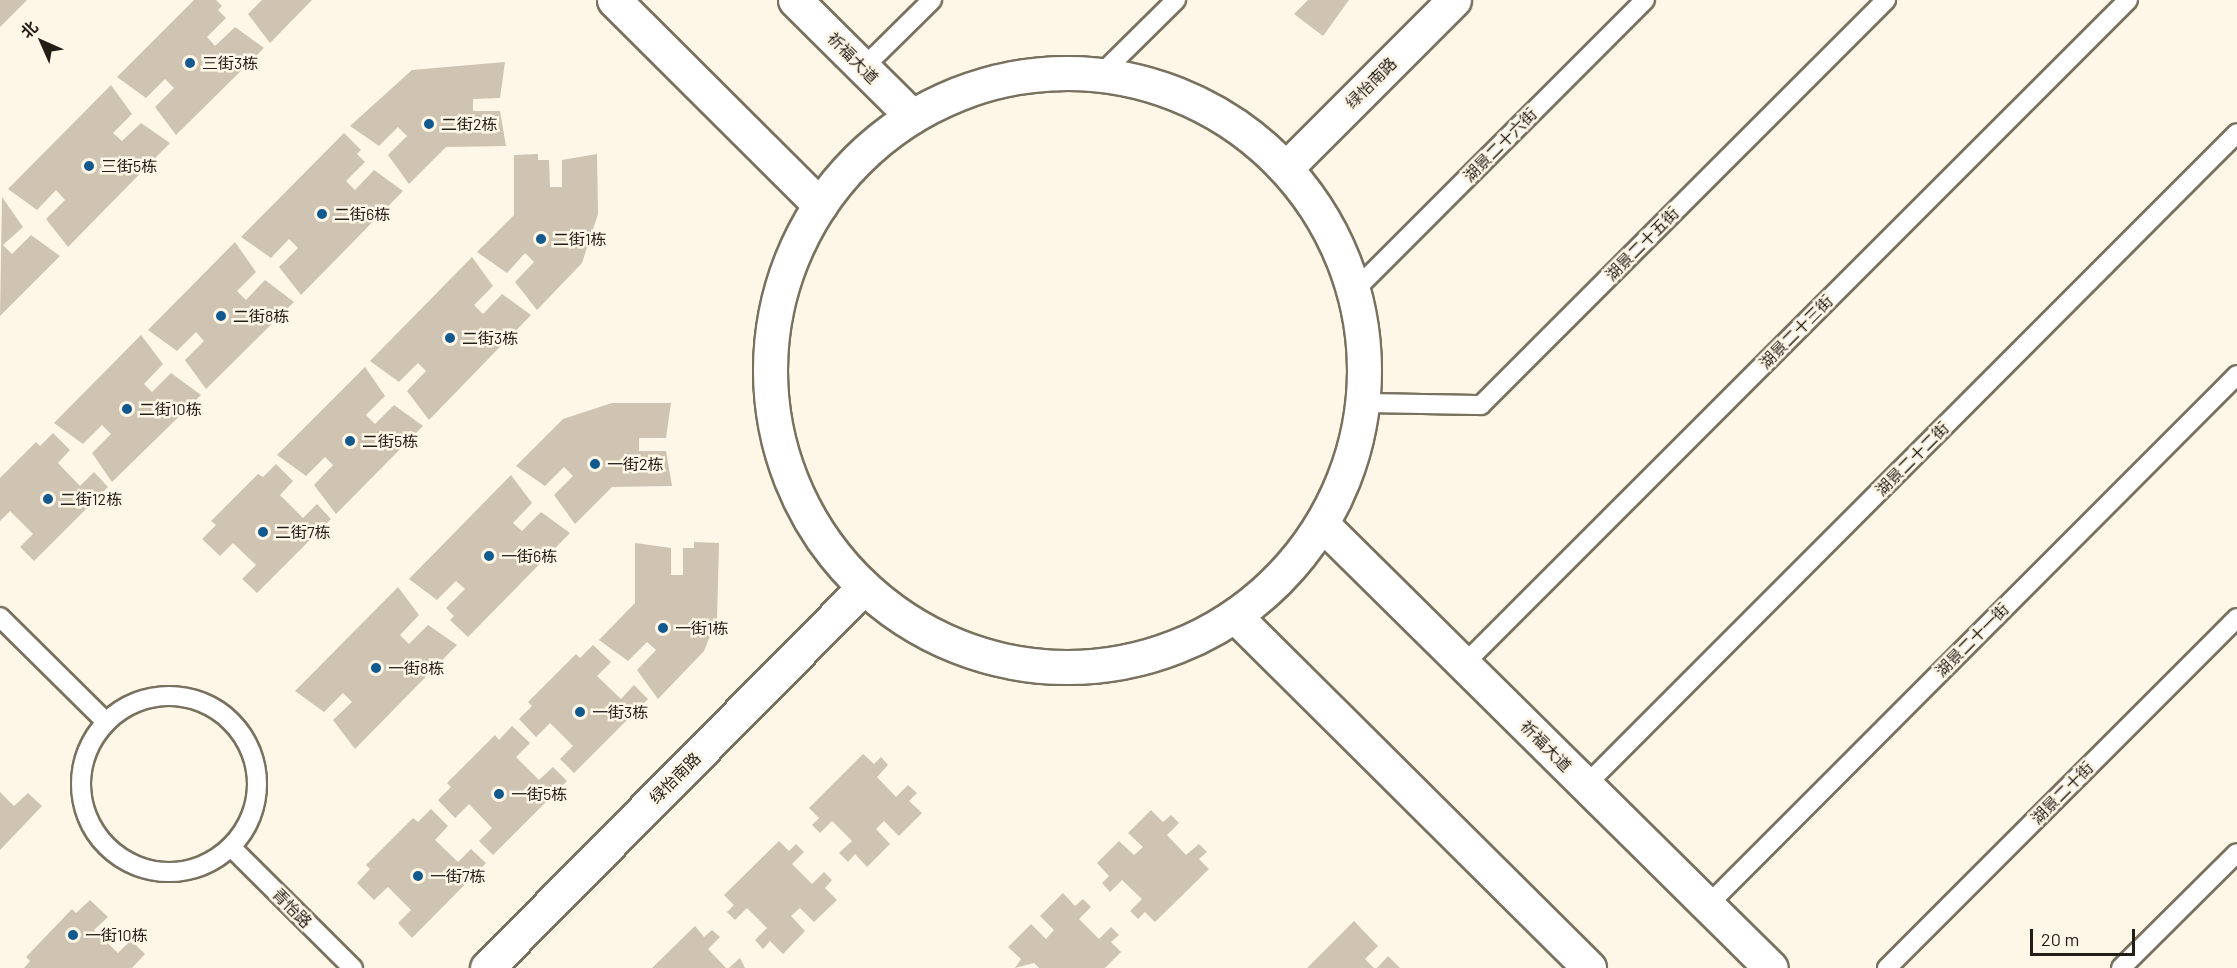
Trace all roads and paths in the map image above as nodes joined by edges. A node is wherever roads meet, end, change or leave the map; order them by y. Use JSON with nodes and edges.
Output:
{"nodes":[{"id":1,"x":614,"y":0,"type":"edge"},
{"id":2,"x":795,"y":0,"type":"edge"},
{"id":3,"x":932,"y":0,"type":"edge"},
{"id":4,"x":1176,"y":0,"type":"edge"},
{"id":5,"x":1454,"y":0,"type":"edge"},
{"id":6,"x":1644,"y":0,"type":"edge"},
{"id":7,"x":1886,"y":0,"type":"edge"},
{"id":8,"x":2128,"y":0,"type":"edge"},
{"id":9,"x":863,"y":68,"type":"junction"},
{"id":10,"x":1102,"y":74,"type":"junction"},
{"id":11,"x":912,"y":116,"type":"junction"},
{"id":12,"x":2237,"y":133,"type":"edge"},
{"id":13,"x":1287,"y":167,"type":"junction"},
{"id":14,"x":820,"y":205,"type":"junction"},
{"id":15,"x":1355,"y":290,"type":"junction"},
{"id":16,"x":2237,"y":375,"type":"edge"},
{"id":17,"x":1364,"y":404,"type":"junction"},
{"id":18,"x":1322,"y":524,"type":"junction"},
{"id":19,"x":863,"y":588,"type":"junction"},
{"id":20,"x":1234,"y":616,"type":"junction"},
{"id":21,"x":0,"y":617,"type":"edge"},
{"id":22,"x":2237,"y":618,"type":"edge"},
{"id":23,"x":1464,"y":664,"type":"junction"},
{"id":24,"x":106,"y":722,"type":"junction"},
{"id":25,"x":1586,"y":785,"type":"junction"},
{"id":26,"x":231,"y":847,"type":"junction"},
{"id":27,"x":2237,"y":853,"type":"edge"},
{"id":28,"x":1708,"y":905,"type":"junction"},
{"id":29,"x":353,"y":968,"type":"edge"},
{"id":30,"x":487,"y":968,"type":"edge"},
{"id":31,"x":1589,"y":968,"type":"edge"},
{"id":32,"x":1771,"y":968,"type":"edge"},
{"id":33,"x":1887,"y":968,"type":"edge"},
{"id":34,"x":2121,"y":968,"type":"edge"}],
"edges":[{"from":1,"to":14,"type":"street"},
{"from":2,"to":9,"type":"street","name":"祈福大道"},
{"from":3,"to":9,"type":"lane"},
{"from":4,"to":10,"type":"lane"},
{"from":5,"to":13,"type":"street","name":"绿怡南路"},
{"from":6,"to":15,"type":"lane","name":"湖景二十六街"},
{"from":7,"to":17,"type":"lane","name":"湖景二十五街"},
{"from":8,"to":23,"type":"lane","name":"湖景二十三街"},
{"from":9,"to":11,"type":"street","name":"祈福大道"},
{"from":10,"to":11,"type":"street"},
{"from":10,"to":13,"type":"street"},
{"from":11,"to":14,"type":"street"},
{"from":12,"to":25,"type":"lane","name":"湖景二十二街"},
{"from":13,"to":15,"type":"street"},
{"from":14,"to":19,"type":"street"},
{"from":15,"to":17,"type":"street"},
{"from":16,"to":28,"type":"lane","name":"湖景二十一街"},
{"from":17,"to":18,"type":"street"},
{"from":18,"to":20,"type":"street"},
{"from":18,"to":23,"type":"street","name":"祈福大道"},
{"from":19,"to":20,"type":"street"},
{"from":19,"to":30,"type":"street","name":"绿怡南路"},
{"from":20,"to":31,"type":"street"},
{"from":21,"to":24,"type":"lane"},
{"from":22,"to":33,"type":"lane","name":"湖景二十街"},
{"from":23,"to":25,"type":"street","name":"祈福大道"},
{"from":24,"to":26,"type":"lane"},
{"from":24,"to":26,"type":"lane"},
{"from":25,"to":28,"type":"street","name":"祈福大道"},
{"from":26,"to":29,"type":"lane","name":"青怡路"},
{"from":27,"to":34,"type":"lane"},
{"from":28,"to":32,"type":"street","name":"祈福大道"}]}
